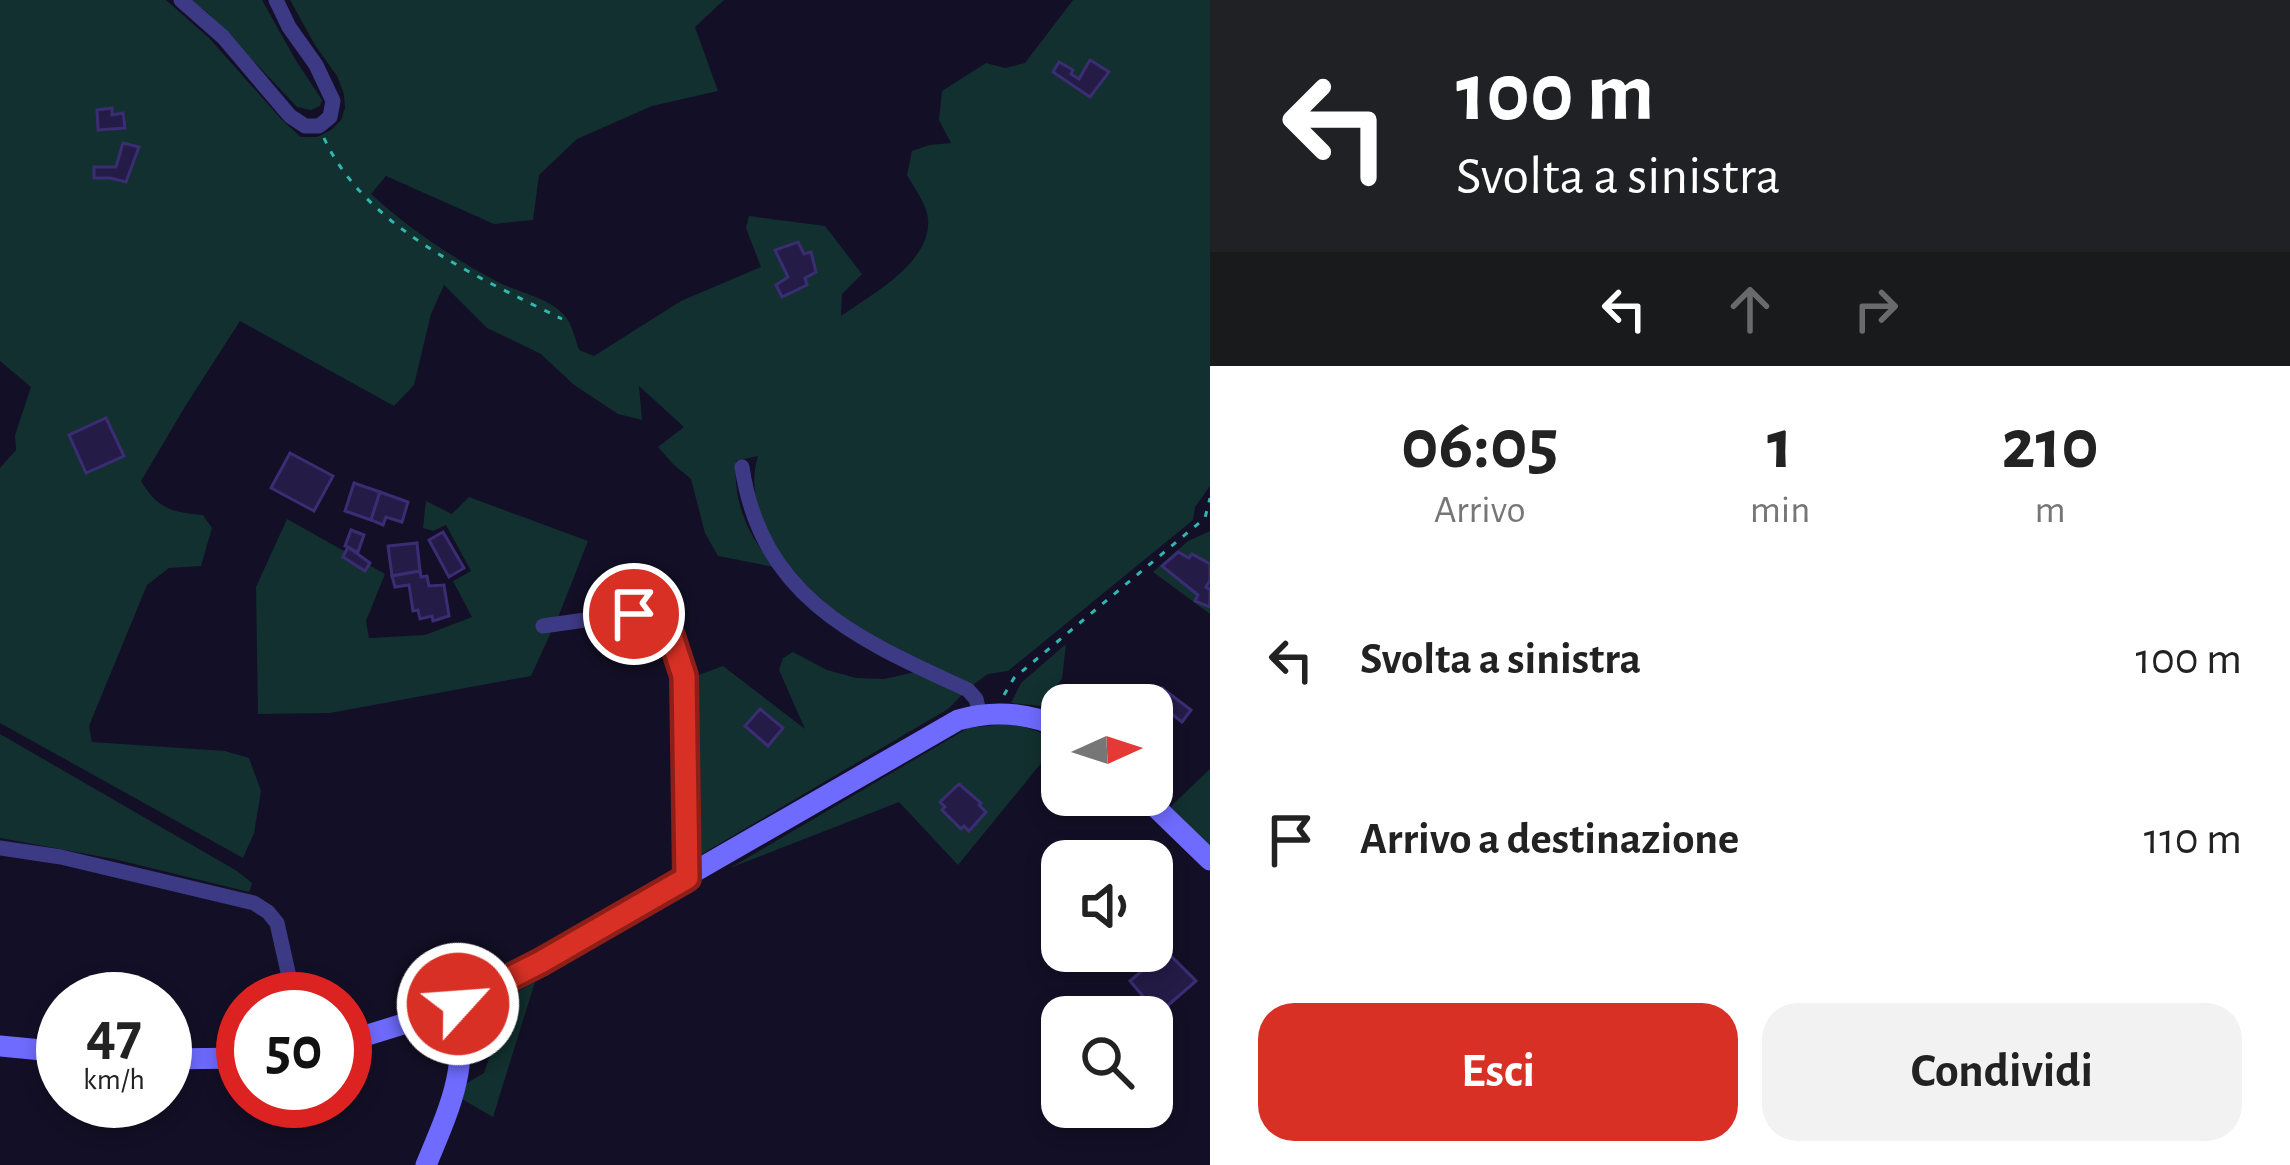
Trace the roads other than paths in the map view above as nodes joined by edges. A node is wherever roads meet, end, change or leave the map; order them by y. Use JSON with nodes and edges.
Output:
{"nodes":[{"id":1,"x":181,"y":0,"type":"edge"},
{"id":2,"x":276,"y":0,"type":"edge"},
{"id":3,"x":742,"y":467,"type":"dead end"},
{"id":4,"x":543,"y":626,"type":"dead end"},
{"id":5,"x":978,"y":707,"type":"junction"},
{"id":6,"x":1041,"y":721,"type":"edge"},
{"id":7,"x":1165,"y":816,"type":"edge"},
{"id":8,"x":0,"y":848,"type":"edge"},
{"id":9,"x":1210,"y":860,"type":"edge"},
{"id":10,"x":687,"y":878,"type":"junction"},
{"id":11,"x":288,"y":972,"type":"edge"},
{"id":12,"x":458,"y":1004,"type":"junction"},
{"id":13,"x":372,"y":1035,"type":"edge"},
{"id":14,"x":0,"y":1046,"type":"edge"},
{"id":15,"x":36,"y":1049,"type":"edge"},
{"id":16,"x":426,"y":1165,"type":"edge"}],
"edges":[{"from":1,"to":2,"type":"street"},
{"from":3,"to":5,"type":"street"},
{"from":4,"to":10,"type":"street"},
{"from":5,"to":6,"type":"main road"},
{"from":5,"to":10,"type":"main road"},
{"from":7,"to":9,"type":"main road"},
{"from":8,"to":11,"type":"street"},
{"from":10,"to":12,"type":"main road"},
{"from":12,"to":13,"type":"main road"},
{"from":12,"to":16,"type":"main road"},
{"from":14,"to":15,"type":"main road"}]}
